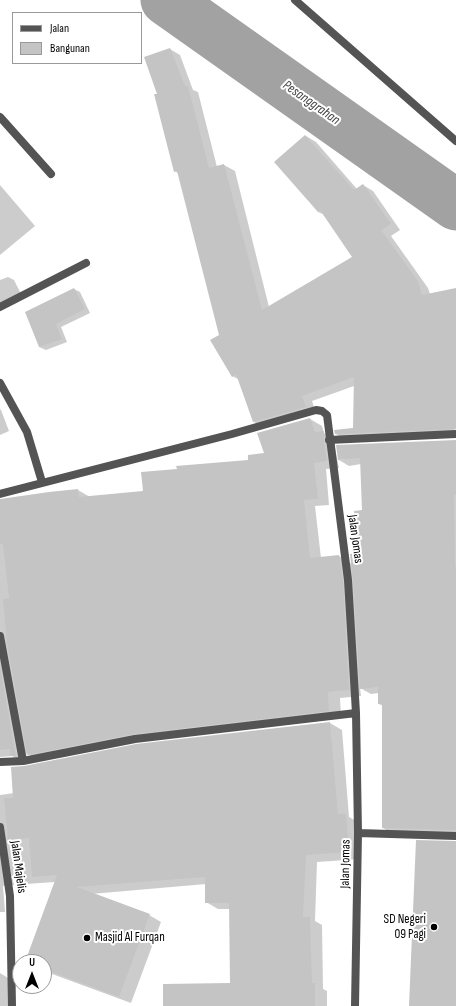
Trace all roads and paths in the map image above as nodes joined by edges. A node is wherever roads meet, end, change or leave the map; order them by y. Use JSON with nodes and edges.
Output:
{"nodes":[{"id":1,"x":295,"y":0,"type":"edge"},
{"id":2,"x":0,"y":117,"type":"edge"},
{"id":3,"x":456,"y":141,"type":"edge"},
{"id":4,"x":51,"y":174,"type":"dead end"},
{"id":5,"x":86,"y":263,"type":"dead end"},
{"id":6,"x":0,"y":307,"type":"edge"},
{"id":7,"x":0,"y":383,"type":"edge"},
{"id":8,"x":456,"y":434,"type":"edge"},
{"id":9,"x":329,"y":440,"type":"junction"},
{"id":10,"x":42,"y":482,"type":"junction"},
{"id":11,"x":0,"y":494,"type":"edge"},
{"id":12,"x":0,"y":636,"type":"edge"},
{"id":13,"x":356,"y":713,"type":"junction"},
{"id":14,"x":23,"y":761,"type":"junction"},
{"id":15,"x":0,"y":762,"type":"edge"},
{"id":16,"x":0,"y":828,"type":"edge"},
{"id":17,"x":358,"y":833,"type":"junction"},
{"id":18,"x":456,"y":836,"type":"edge"},
{"id":19,"x":12,"y":1006,"type":"edge"},
{"id":20,"x":355,"y":1006,"type":"edge"}],
"edges":[{"from":1,"to":3,"type":"street"},
{"from":2,"to":4,"type":"street"},
{"from":5,"to":6,"type":"street"},
{"from":7,"to":10,"type":"street"},
{"from":8,"to":9,"type":"street"},
{"from":9,"to":10,"type":"street","name":"Jalan Jomas"},
{"from":9,"to":13,"type":"street","name":"Jalan Jomas"},
{"from":10,"to":11,"type":"street","name":"Jalan Jomas"},
{"from":12,"to":14,"type":"street"},
{"from":13,"to":14,"type":"street"},
{"from":13,"to":17,"type":"street","name":"Jalan Jomas"},
{"from":14,"to":15,"type":"street"},
{"from":16,"to":19,"type":"street","name":"Jalan Majelis"},
{"from":17,"to":18,"type":"street"},
{"from":17,"to":20,"type":"street","name":"Jalan Jomas"}]}
